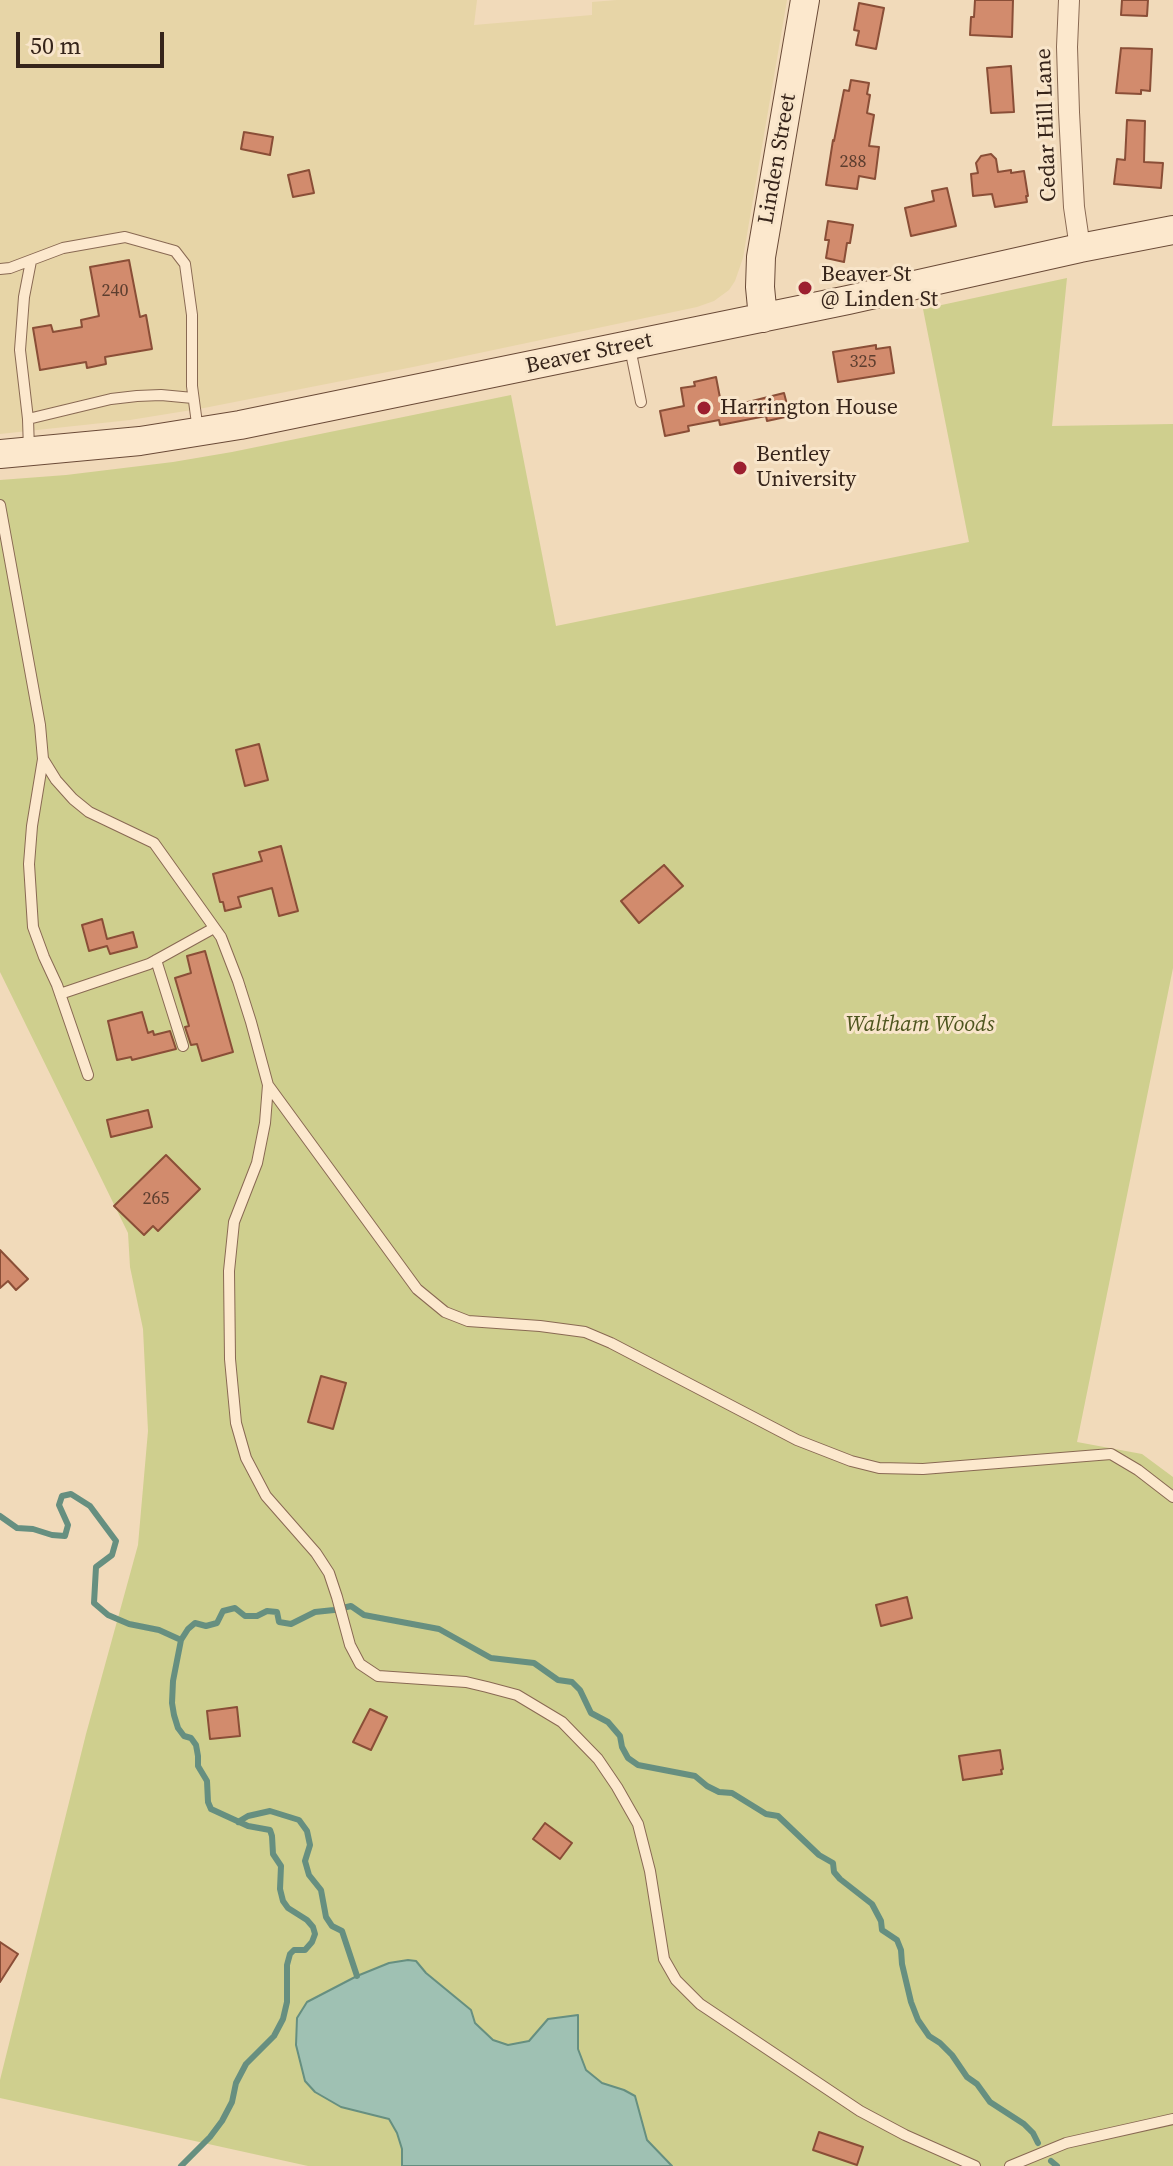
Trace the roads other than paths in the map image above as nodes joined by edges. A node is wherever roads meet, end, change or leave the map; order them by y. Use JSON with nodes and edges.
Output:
{"nodes":[{"id":1,"x":805,"y":0,"type":"edge"},
{"id":2,"x":1069,"y":0,"type":"edge"},
{"id":3,"x":1173,"y":230,"type":"edge"},
{"id":4,"x":1080,"y":248,"type":"junction"},
{"id":5,"x":31,"y":261,"type":"junction"},
{"id":6,"x":0,"y":269,"type":"edge"},
{"id":7,"x":763,"y":318,"type":"junction"},
{"id":8,"x":629,"y":346,"type":"junction"},
{"id":9,"x":193,"y":398,"type":"junction"},
{"id":10,"x":641,"y":402,"type":"dead end"},
{"id":11,"x":28,"y":419,"type":"junction"},
{"id":12,"x":198,"y":433,"type":"junction"},
{"id":13,"x":29,"y":452,"type":"junction"},
{"id":14,"x":0,"y":454,"type":"edge"},
{"id":15,"x":0,"y":505,"type":"edge"},
{"id":16,"x":43,"y":759,"type":"junction"},
{"id":17,"x":214,"y":928,"type":"junction"},
{"id":18,"x":156,"y":960,"type":"junction"},
{"id":19,"x":60,"y":994,"type":"junction"},
{"id":20,"x":183,"y":1046,"type":"dead end"},
{"id":21,"x":88,"y":1075,"type":"dead end"},
{"id":22,"x":268,"y":1085,"type":"junction"},
{"id":23,"x":1173,"y":1497,"type":"edge"},
{"id":24,"x":1173,"y":2119,"type":"edge"},
{"id":25,"x":975,"y":2166,"type":"edge"},
{"id":26,"x":1010,"y":2166,"type":"edge"}],
"edges":[{"from":1,"to":7,"type":"main road","name":"Linden Street"},
{"from":2,"to":4,"type":"street","name":"Cedar Hill Lane"},
{"from":3,"to":4,"type":"main road","name":"Beaver Street"},
{"from":4,"to":7,"type":"main road","name":"Beaver Street"},
{"from":5,"to":6,"type":"lane"},
{"from":5,"to":9,"type":"lane"},
{"from":5,"to":11,"type":"lane"},
{"from":7,"to":8,"type":"main road","name":"Beaver Street"},
{"from":8,"to":10,"type":"lane"},
{"from":8,"to":12,"type":"main road","name":"Beaver Street"},
{"from":9,"to":11,"type":"lane"},
{"from":9,"to":12,"type":"lane"},
{"from":11,"to":13,"type":"lane"},
{"from":12,"to":13,"type":"main road","name":"Beaver Street"},
{"from":13,"to":14,"type":"main road","name":"Beaver Street"},
{"from":15,"to":16,"type":"lane"},
{"from":16,"to":17,"type":"lane"},
{"from":16,"to":19,"type":"lane"},
{"from":17,"to":18,"type":"lane"},
{"from":17,"to":22,"type":"lane"},
{"from":18,"to":19,"type":"lane"},
{"from":18,"to":20,"type":"lane"},
{"from":19,"to":21,"type":"lane"},
{"from":22,"to":23,"type":"lane"},
{"from":22,"to":25,"type":"lane"},
{"from":24,"to":26,"type":"lane"}]}
